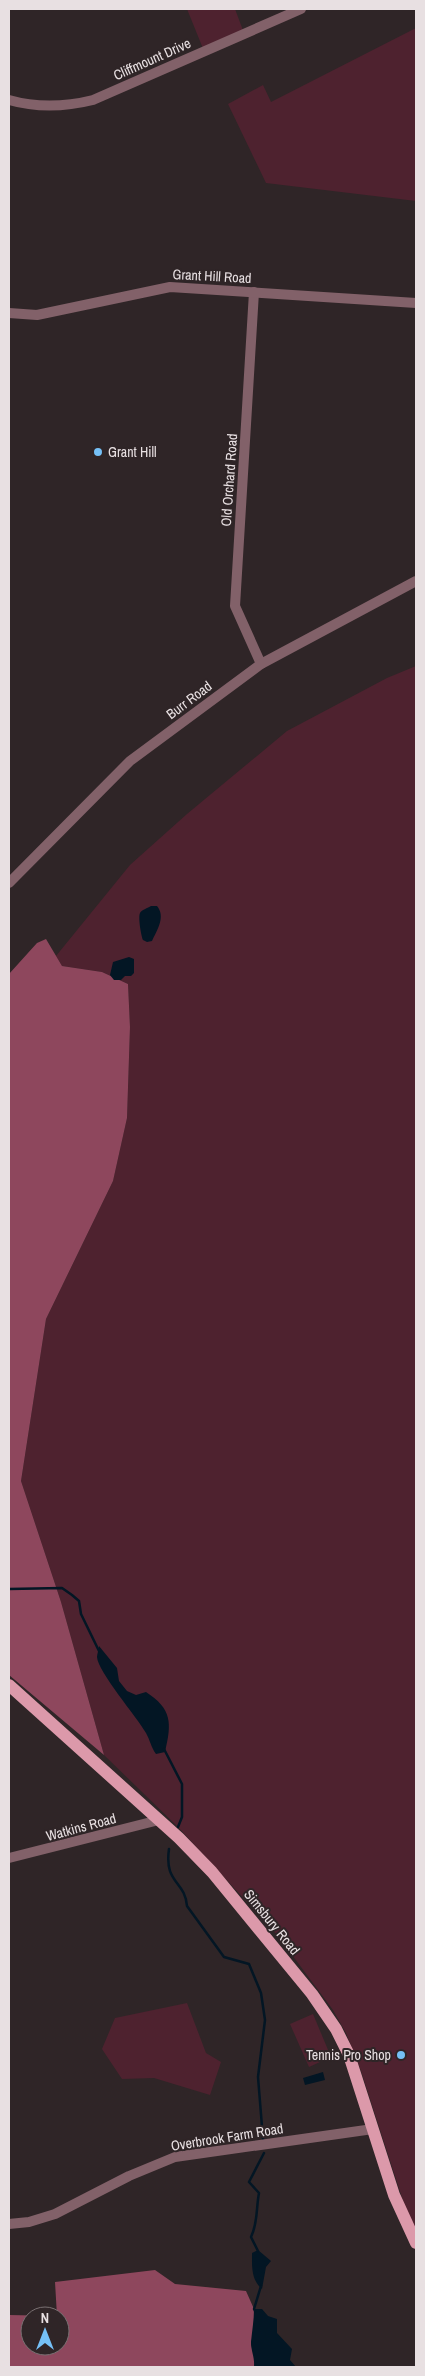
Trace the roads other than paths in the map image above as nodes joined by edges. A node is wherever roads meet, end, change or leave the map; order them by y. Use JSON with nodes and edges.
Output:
{"nodes":[{"id":1,"x":301,"y":9,"type":"edge"},
{"id":2,"x":9,"y":100,"type":"edge"},
{"id":3,"x":254,"y":292,"type":"junction"},
{"id":4,"x":416,"y":303,"type":"edge"},
{"id":5,"x":9,"y":313,"type":"edge"},
{"id":6,"x":416,"y":581,"type":"edge"},
{"id":7,"x":261,"y":664,"type":"junction"},
{"id":8,"x":9,"y":883,"type":"edge"},
{"id":9,"x":9,"y":1686,"type":"edge"},
{"id":10,"x":159,"y":1820,"type":"junction"},
{"id":11,"x":9,"y":1858,"type":"edge"},
{"id":12,"x":373,"y":2129,"type":"junction"},
{"id":13,"x":9,"y":2224,"type":"edge"},
{"id":14,"x":416,"y":2244,"type":"edge"}],
"edges":[{"from":1,"to":2,"type":"street","name":"Cliffmount Drive"},
{"from":3,"to":4,"type":"street","name":"Grant Hill Road"},
{"from":3,"to":5,"type":"street","name":"Grant Hill Road"},
{"from":3,"to":7,"type":"street","name":"Old Orchard Road"},
{"from":6,"to":7,"type":"street","name":"Burr Road"},
{"from":7,"to":8,"type":"street","name":"Burr Road"},
{"from":9,"to":10,"type":"main road","name":"Simsbury Road"},
{"from":10,"to":11,"type":"street","name":"Watkins Road"},
{"from":10,"to":12,"type":"main road","name":"Simsbury Road"},
{"from":12,"to":13,"type":"street","name":"Overbrook Farm Road"},
{"from":12,"to":14,"type":"main road","name":"Simsbury Road"}]}
